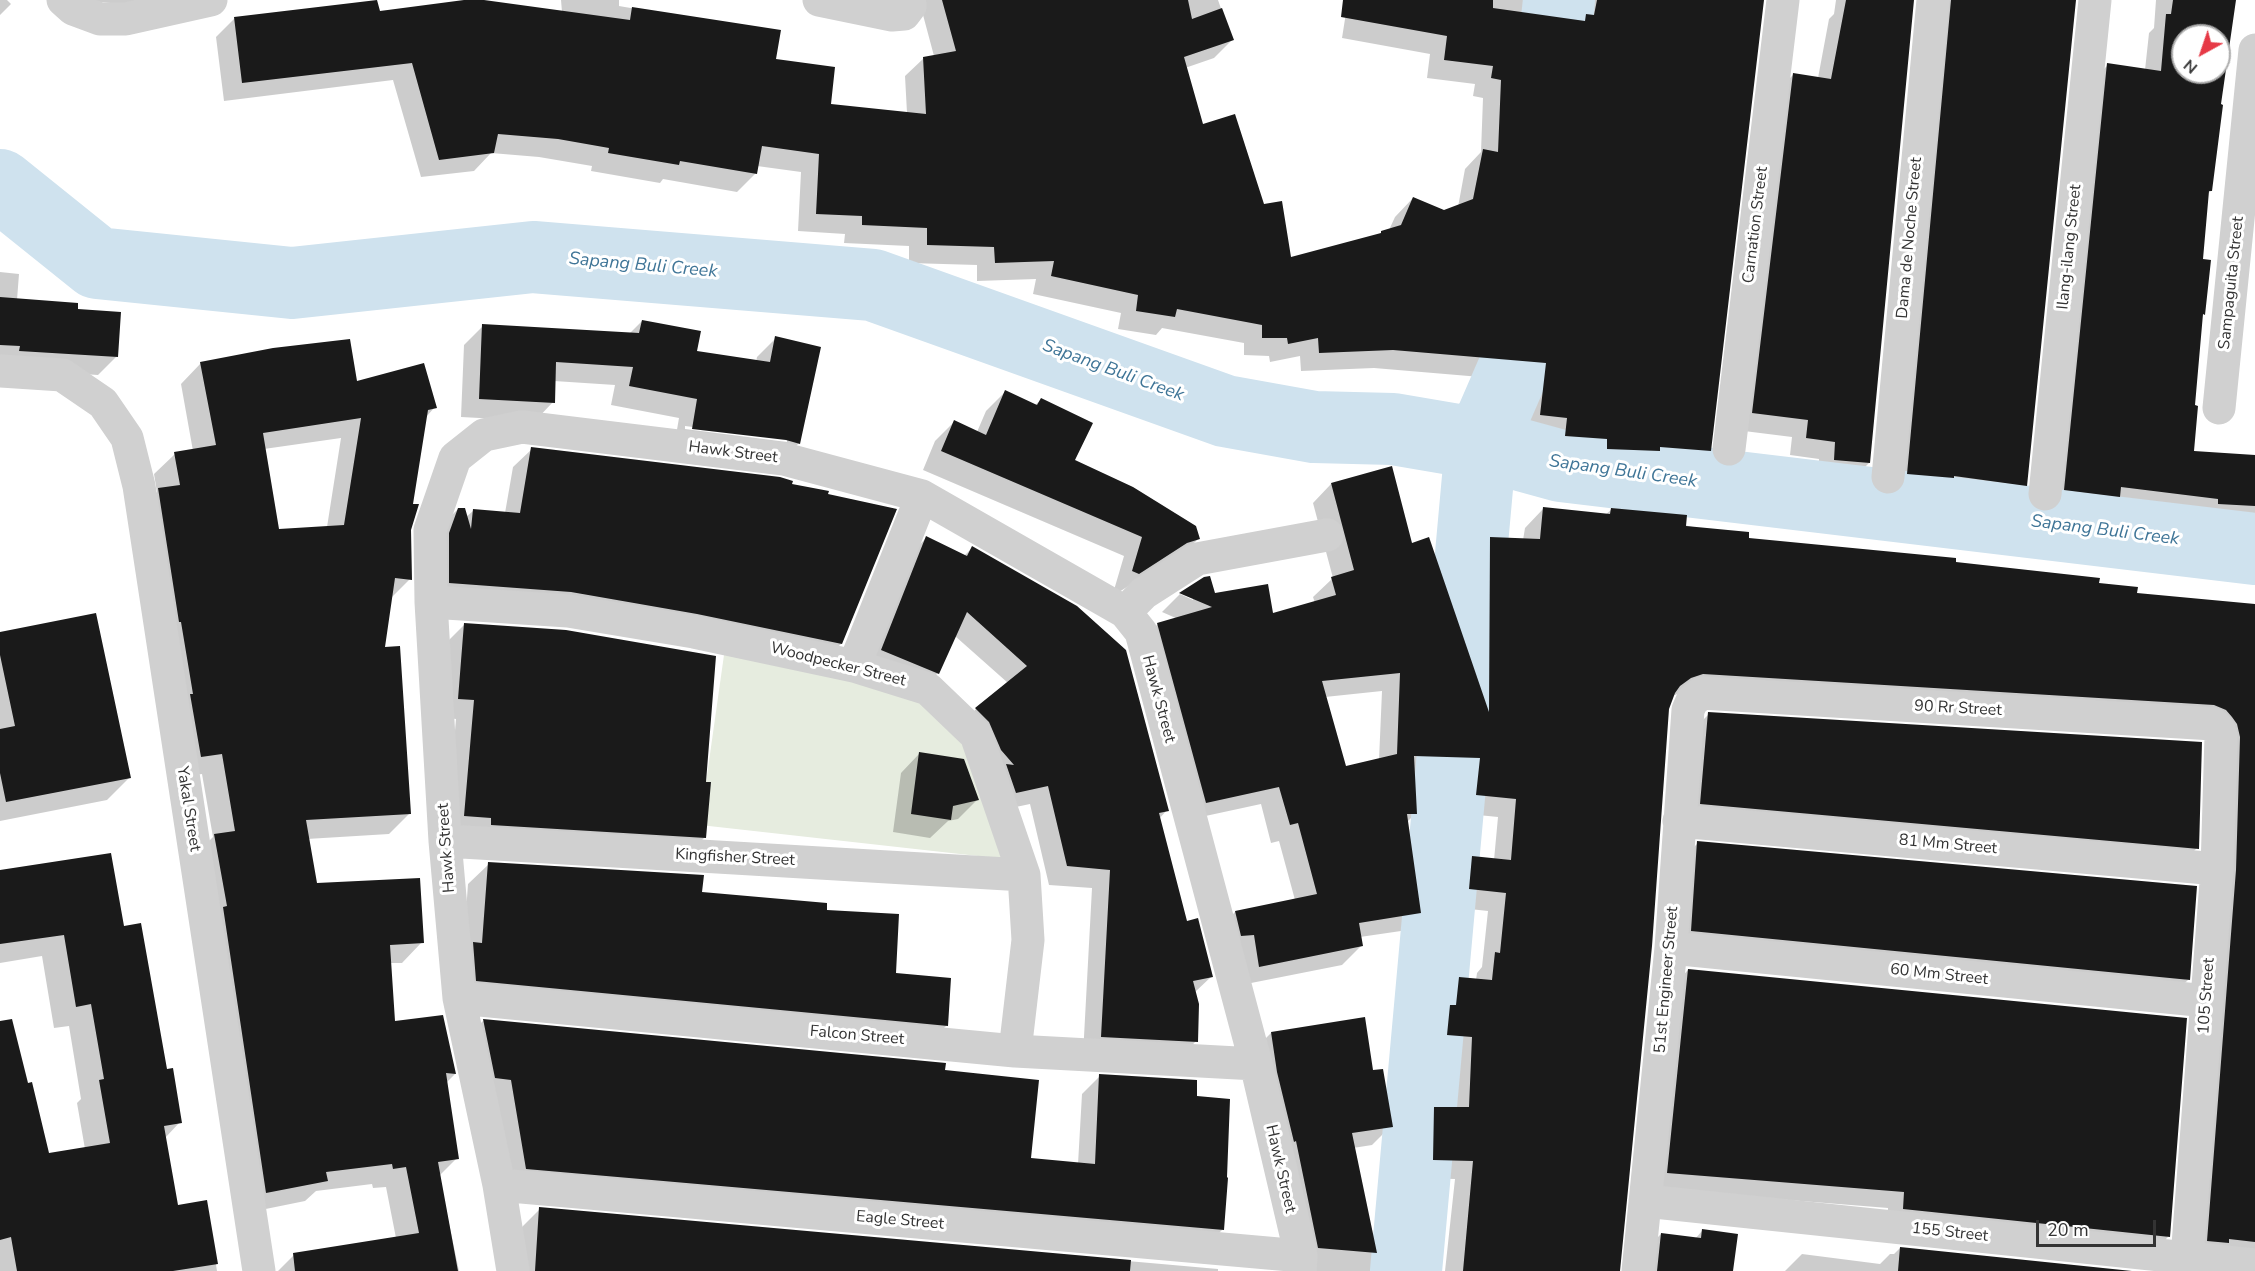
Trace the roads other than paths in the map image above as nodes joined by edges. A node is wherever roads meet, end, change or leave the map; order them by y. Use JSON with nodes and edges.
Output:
{"nodes":[{"id":1,"x":63,"y":0,"type":"edge"},
{"id":2,"x":211,"y":0,"type":"edge"},
{"id":3,"x":819,"y":0,"type":"edge"},
{"id":4,"x":1783,"y":0,"type":"edge"},
{"id":5,"x":1933,"y":0,"type":"edge"},
{"id":6,"x":2095,"y":0,"type":"edge"},
{"id":7,"x":909,"y":3,"type":"edge"},
{"id":8,"x":2255,"y":50,"type":"edge"},
{"id":9,"x":0,"y":371,"type":"edge"},
{"id":10,"x":2219,"y":408,"type":"dead end"},
{"id":11,"x":1729,"y":449,"type":"dead end"},
{"id":12,"x":1888,"y":477,"type":"dead end"},
{"id":13,"x":2044,"y":494,"type":"dead end"},
{"id":14,"x":922,"y":496,"type":"junction"},
{"id":15,"x":1328,"y":535,"type":"dead end"},
{"id":16,"x":431,"y":602,"type":"junction"},
{"id":17,"x":1125,"y":612,"type":"junction"},
{"id":18,"x":854,"y":666,"type":"junction"},
{"id":19,"x":1702,"y":693,"type":"joint"},
{"id":20,"x":2213,"y":724,"type":"joint"},
{"id":21,"x":1679,"y":821,"type":"junction"},
{"id":22,"x":445,"y":841,"type":"junction"},
{"id":23,"x":2217,"y":868,"type":"junction"},
{"id":24,"x":1024,"y":875,"type":"junction"},
{"id":25,"x":1671,"y":948,"type":"junction"},
{"id":26,"x":459,"y":998,"type":"junction"},
{"id":27,"x":2207,"y":1001,"type":"junction"},
{"id":28,"x":1015,"y":1051,"type":"junction"},
{"id":29,"x":1256,"y":1064,"type":"junction"},
{"id":30,"x":499,"y":1185,"type":"junction"},
{"id":31,"x":1645,"y":1201,"type":"junction"},
{"id":32,"x":1300,"y":1264,"type":"edge"},
{"id":33,"x":2187,"y":1264,"type":"edge"},
{"id":34,"x":2255,"y":1265,"type":"edge"},
{"id":35,"x":259,"y":1271,"type":"edge"},
{"id":36,"x":513,"y":1271,"type":"edge"},
{"id":37,"x":1638,"y":1271,"type":"edge"}],
"edges":[{"from":1,"to":2,"type":"street"},
{"from":3,"to":7,"type":"street"},
{"from":4,"to":11,"type":"street","name":"Carnation Street"},
{"from":5,"to":12,"type":"street","name":"Dama de Noche Street"},
{"from":6,"to":13,"type":"street","name":"Ilang-ilang Street"},
{"from":8,"to":10,"type":"street","name":"Sampaguita Street"},
{"from":9,"to":35,"type":"street","name":"Yakal Street"},
{"from":14,"to":16,"type":"street","name":"Hawk Street"},
{"from":14,"to":17,"type":"street","name":"Hawk Street"},
{"from":14,"to":18,"type":"street"},
{"from":15,"to":17,"type":"street"},
{"from":16,"to":18,"type":"street","name":"Woodpecker Street"},
{"from":16,"to":22,"type":"street","name":"Hawk Street"},
{"from":17,"to":29,"type":"street","name":"Hawk Street"},
{"from":18,"to":24,"type":"street","name":"Woodpecker Street"},
{"from":19,"to":20,"type":"street","name":"90 Rr Street"},
{"from":19,"to":21,"type":"street","name":"51st Engineer Street"},
{"from":20,"to":23,"type":"street","name":"105 Street"},
{"from":21,"to":23,"type":"street","name":"81 Mm Street"},
{"from":21,"to":25,"type":"street","name":"51st Engineer Street"},
{"from":22,"to":24,"type":"street","name":"Kingfisher Street"},
{"from":22,"to":26,"type":"street","name":"Hawk Street"},
{"from":23,"to":27,"type":"street","name":"105 Street"},
{"from":24,"to":28,"type":"street","name":"Woodpecker Street"},
{"from":25,"to":27,"type":"street","name":"60 Mm Street"},
{"from":25,"to":31,"type":"street","name":"51st Engineer Street"},
{"from":26,"to":28,"type":"street","name":"Falcon Street"},
{"from":26,"to":30,"type":"street","name":"Hawk Street"},
{"from":27,"to":33,"type":"street","name":"105 Street"},
{"from":28,"to":29,"type":"street","name":"Falcon Street"},
{"from":29,"to":32,"type":"street","name":"Hawk Street"},
{"from":30,"to":32,"type":"street","name":"Eagle Street"},
{"from":30,"to":36,"type":"street","name":"Hawk Street"},
{"from":31,"to":33,"type":"street","name":"155 Street"},
{"from":31,"to":37,"type":"street","name":"51st Engineer Street"},
{"from":33,"to":34,"type":"street","name":"155 Street"}]}
